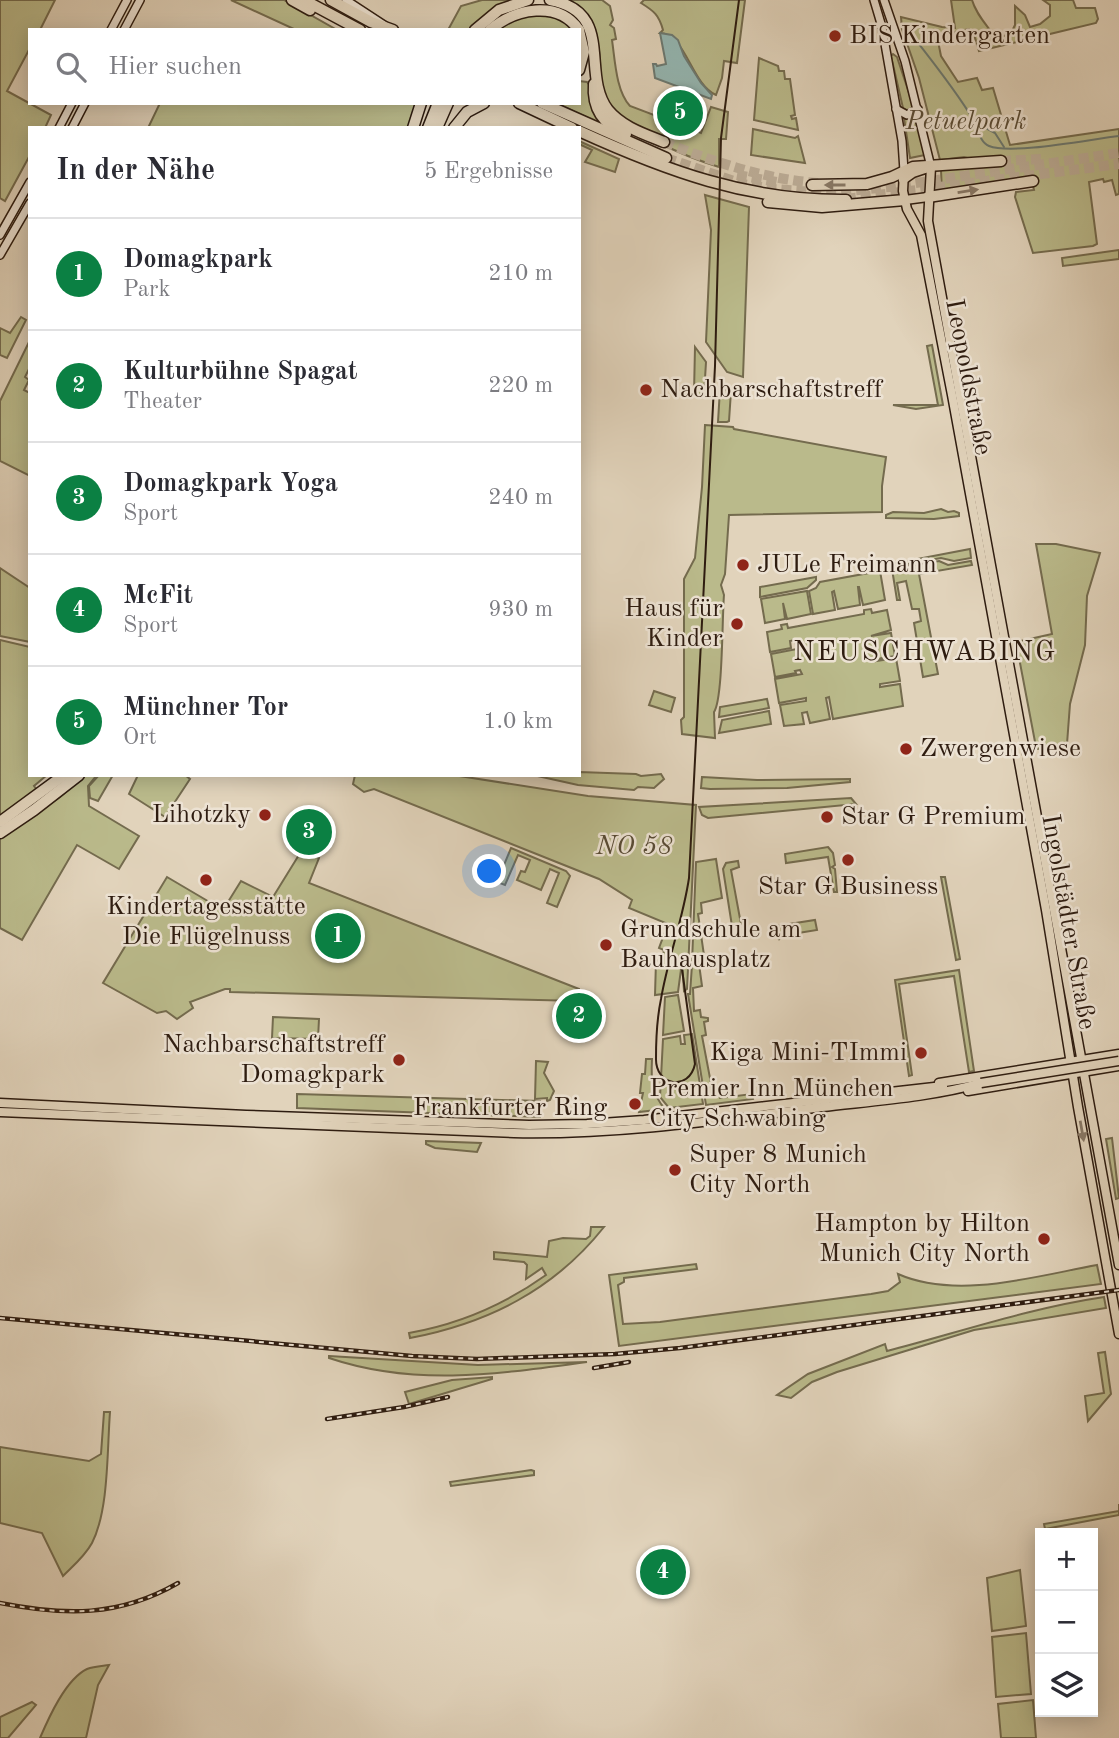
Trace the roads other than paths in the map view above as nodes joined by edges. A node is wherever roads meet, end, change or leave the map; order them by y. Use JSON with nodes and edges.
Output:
{"nodes":[{"id":1,"x":127,"y":0,"type":"edge"},
{"id":2,"x":140,"y":0,"type":"edge"},
{"id":3,"x":292,"y":0,"type":"edge"},
{"id":4,"x":304,"y":0,"type":"edge"},
{"id":5,"x":317,"y":0,"type":"edge"},
{"id":6,"x":331,"y":0,"type":"edge"},
{"id":7,"x":346,"y":0,"type":"edge"},
{"id":8,"x":528,"y":0,"type":"edge"},
{"id":9,"x":550,"y":0,"type":"edge"},
{"id":10,"x":874,"y":0,"type":"edge"},
{"id":11,"x":884,"y":0,"type":"edge"},
{"id":12,"x":343,"y":26,"type":"edge"},
{"id":13,"x":112,"y":28,"type":"edge"},
{"id":14,"x":125,"y":28,"type":"edge"},
{"id":15,"x":367,"y":28,"type":"edge"},
{"id":16,"x":390,"y":28,"type":"edge"},
{"id":17,"x":477,"y":28,"type":"edge"},
{"id":18,"x":493,"y":28,"type":"edge"},
{"id":19,"x":577,"y":28,"type":"edge"},
{"id":20,"x":581,"y":37,"type":"edge"},
{"id":21,"x":886,"y":52,"type":"junction"},
{"id":22,"x":581,"y":61,"type":"edge"},
{"id":23,"x":905,"y":61,"type":"junction"},
{"id":24,"x":596,"y":73,"type":"junction"},
{"id":25,"x":71,"y":105,"type":"edge"},
{"id":26,"x":84,"y":105,"type":"edge"},
{"id":27,"x":420,"y":105,"type":"edge"},
{"id":28,"x":437,"y":105,"type":"edge"},
{"id":29,"x":447,"y":105,"type":"edge"},
{"id":30,"x":480,"y":105,"type":"edge"},
{"id":31,"x":523,"y":105,"type":"edge"},
{"id":32,"x":546,"y":105,"type":"edge"},
{"id":33,"x":895,"y":108,"type":"junction"},
{"id":34,"x":553,"y":109,"type":"junction"},
{"id":35,"x":918,"y":109,"type":"junction"},
{"id":36,"x":60,"y":126,"type":"edge"},
{"id":37,"x":73,"y":126,"type":"edge"},
{"id":38,"x":414,"y":126,"type":"edge"},
{"id":39,"x":429,"y":126,"type":"edge"},
{"id":40,"x":438,"y":126,"type":"edge"},
{"id":41,"x":456,"y":126,"type":"edge"},
{"id":42,"x":568,"y":126,"type":"edge"},
{"id":43,"x":581,"y":132,"type":"edge"},
{"id":44,"x":664,"y":142,"type":"tunnel mouth"},
{"id":45,"x":648,"y":146,"type":"junction"},
{"id":46,"x":1001,"y":161,"type":"tunnel mouth"},
{"id":47,"x":931,"y":167,"type":"junction"},
{"id":48,"x":669,"y":169,"type":"junction"},
{"id":49,"x":903,"y":176,"type":"junction"},
{"id":50,"x":1033,"y":181,"type":"dead end"},
{"id":51,"x":867,"y":184,"type":"junction"},
{"id":52,"x":812,"y":185,"type":"tunnel mouth"},
{"id":53,"x":28,"y":186,"type":"edge"},
{"id":54,"x":928,"y":197,"type":"junction"},
{"id":55,"x":846,"y":200,"type":"tunnel mouth"},
{"id":56,"x":905,"y":200,"type":"junction"},
{"id":57,"x":867,"y":205,"type":"junction"},
{"id":58,"x":28,"y":206,"type":"edge"},
{"id":59,"x":0,"y":235,"type":"edge"},
{"id":60,"x":0,"y":255,"type":"edge"},
{"id":61,"x":1024,"y":763,"type":"junction"},
{"id":62,"x":61,"y":777,"type":"edge"},
{"id":63,"x":76,"y":777,"type":"edge"},
{"id":64,"x":0,"y":822,"type":"edge"},
{"id":65,"x":0,"y":832,"type":"edge"},
{"id":66,"x":1054,"y":957,"type":"junction"},
{"id":67,"x":1065,"y":967,"type":"junction"},
{"id":68,"x":1119,"y":1054,"type":"edge"},
{"id":69,"x":1104,"y":1056,"type":"junction"},
{"id":70,"x":1081,"y":1060,"type":"junction"},
{"id":71,"x":1119,"y":1061,"type":"edge"},
{"id":72,"x":1070,"y":1062,"type":"junction"},
{"id":73,"x":1119,"y":1066,"type":"edge"},
{"id":74,"x":1044,"y":1067,"type":"junction"},
{"id":75,"x":1107,"y":1069,"type":"junction"},
{"id":76,"x":1083,"y":1073,"type":"junction"},
{"id":77,"x":1072,"y":1075,"type":"junction"},
{"id":78,"x":1046,"y":1079,"type":"junction"},
{"id":79,"x":981,"y":1083,"type":"junction"},
{"id":80,"x":900,"y":1089,"type":"junction"},
{"id":81,"x":933,"y":1093,"type":"junction"},
{"id":82,"x":0,"y":1103,"type":"edge"},
{"id":83,"x":0,"y":1112,"type":"edge"},
{"id":84,"x":1119,"y":1265,"type":"edge"},
{"id":85,"x":1119,"y":1334,"type":"edge"}],
"edges":[{"from":1,"to":13,"type":"main road"},
{"from":2,"to":14,"type":"main road"},
{"from":3,"to":12,"type":"highway"},
{"from":4,"to":12,"type":"highway"},
{"from":5,"to":15,"type":"highway"},
{"from":6,"to":16,"type":"highway"},
{"from":7,"to":16,"type":"main road"},
{"from":8,"to":17,"type":"highway"},
{"from":9,"to":24,"type":"highway"},
{"from":10,"to":21,"type":"main road","name":"Leopoldstraße"},
{"from":11,"to":23,"type":"main road","name":"Leopoldstraße"},
{"from":18,"to":19,"type":"highway"},
{"from":20,"to":22,"type":"highway"},
{"from":21,"to":23,"type":"main road"},
{"from":21,"to":33,"type":"main road","name":"Leopoldstraße"},
{"from":23,"to":35,"type":"main road","name":"Leopoldstraße"},
{"from":24,"to":44,"type":"highway"},
{"from":24,"to":45,"type":"highway"},
{"from":25,"to":36,"type":"main road"},
{"from":26,"to":37,"type":"main road"},
{"from":27,"to":38,"type":"highway"},
{"from":28,"to":39,"type":"highway"},
{"from":29,"to":40,"type":"highway"},
{"from":30,"to":41,"type":"highway"},
{"from":31,"to":42,"type":"highway"},
{"from":32,"to":34,"type":"highway"},
{"from":33,"to":35,"type":"main road"},
{"from":33,"to":49,"type":"main road","name":"Leopoldstraße"},
{"from":34,"to":45,"type":"highway"},
{"from":34,"to":45,"type":"highway"},
{"from":35,"to":47,"type":"main road","name":"Leopoldstraße"},
{"from":43,"to":48,"type":"highway"},
{"from":46,"to":47,"type":"highway"},
{"from":47,"to":49,"type":"highway"},
{"from":47,"to":54,"type":"main road","name":"Leopoldstraße"},
{"from":48,"to":55,"type":"highway"},
{"from":48,"to":57,"type":"highway"},
{"from":49,"to":51,"type":"highway"},
{"from":49,"to":56,"type":"main road","name":"Leopoldstraße"},
{"from":54,"to":50,"type":"highway","one_way":true},
{"from":51,"to":52,"type":"highway","one_way":true},
{"from":51,"to":57,"type":"highway"},
{"from":53,"to":59,"type":"main road"},
{"from":54,"to":56,"type":"main road"},
{"from":54,"to":61,"type":"main road","name":"Leopoldstraße"},
{"from":56,"to":57,"type":"highway"},
{"from":56,"to":61,"type":"main road","name":"Leopoldstraße"},
{"from":58,"to":60,"type":"main road"},
{"from":61,"to":66,"type":"main road","name":"Ingolstädter Straße"},
{"from":61,"to":67,"type":"main road","name":"Ingolstädter Straße"},
{"from":62,"to":64,"type":"highway"},
{"from":63,"to":65,"type":"highway"},
{"from":66,"to":67,"type":"main road"},
{"from":66,"to":72,"type":"main road","name":"Ingolstädter Straße"},
{"from":67,"to":70,"type":"main road","name":"Ingolstädter Straße"},
{"from":68,"to":69,"type":"main road","name":"Frankfurter Ring"},
{"from":69,"to":70,"type":"main road","name":"Frankfurter Ring"},
{"from":69,"to":75,"type":"main road"},
{"from":70,"to":72,"type":"main road","name":"Frankfurter Ring"},
{"from":70,"to":76,"type":"main road","name":"Ingolstädter Straße"},
{"from":71,"to":79,"type":"main road","name":"Frankfurter Ring","bridge":true},
{"from":72,"to":74,"type":"main road","name":"Frankfurter Ring"},
{"from":72,"to":77,"type":"main road","name":"Ingolstädter Straße"},
{"from":73,"to":75,"type":"main road","name":"Frankfurter Ring"},
{"from":74,"to":78,"type":"main road"},
{"from":74,"to":80,"type":"main road","name":"Frankfurter Ring"},
{"from":75,"to":76,"type":"main road","name":"Frankfurter Ring"},
{"from":76,"to":77,"type":"main road","name":"Frankfurter Ring"},
{"from":76,"to":84,"type":"main road","name":"Ingolstädter Straße"},
{"from":77,"to":78,"type":"main road","name":"Frankfurter Ring"},
{"from":77,"to":85,"type":"main road","name":"Ingolstädter Straße","one_way":true},
{"from":78,"to":81,"type":"main road","name":"Frankfurter Ring"},
{"from":79,"to":80,"type":"main road","name":"Frankfurter Ring"},
{"from":79,"to":81,"type":"main road","name":"Frankfurter Ring"},
{"from":80,"to":82,"type":"main road","name":"Frankfurter Ring"},
{"from":81,"to":83,"type":"main road","name":"Frankfurter Ring"}]}
